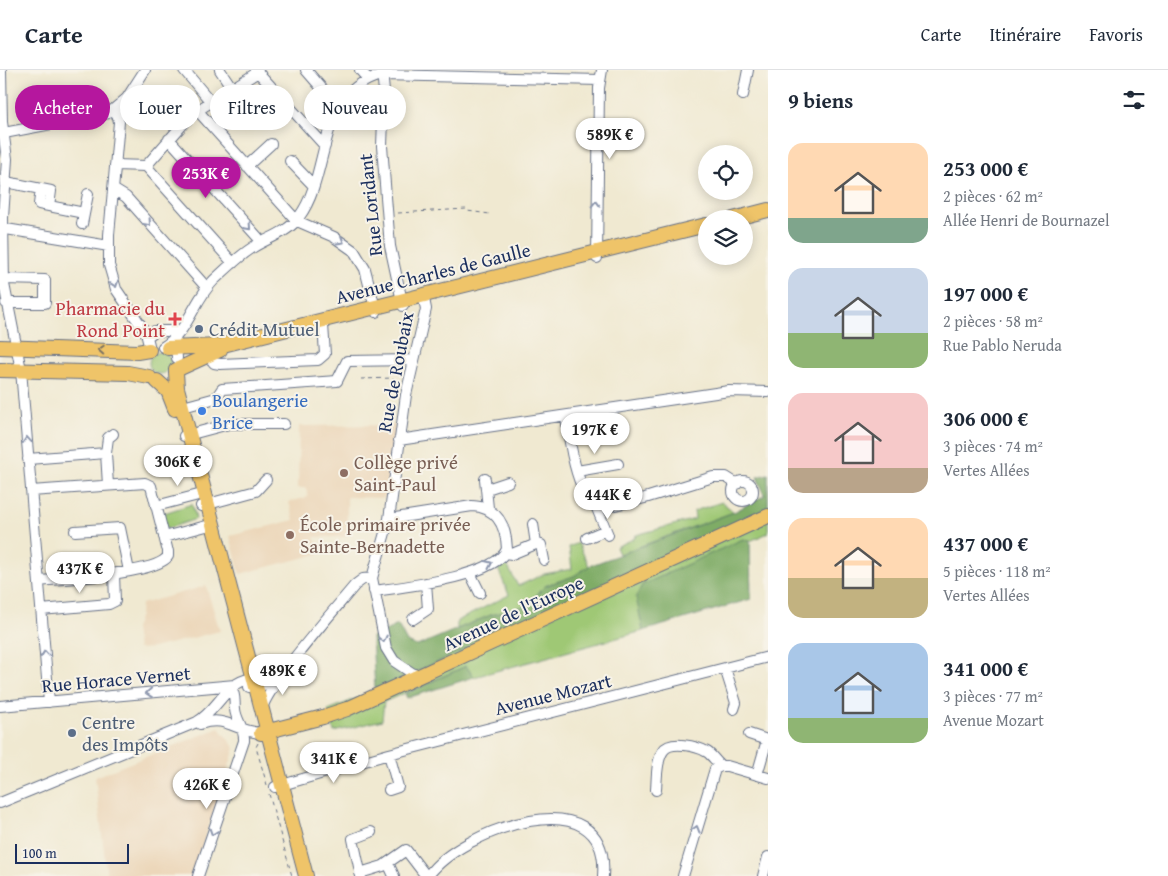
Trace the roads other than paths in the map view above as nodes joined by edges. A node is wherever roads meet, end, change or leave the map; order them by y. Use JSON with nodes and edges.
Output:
{"nodes":[{"id":1,"x":1,"y":70,"type":"edge"},
{"id":2,"x":145,"y":70,"type":"edge"},
{"id":3,"x":184,"y":70,"type":"edge"},
{"id":4,"x":220,"y":70,"type":"edge"},
{"id":5,"x":306,"y":70,"type":"edge"},
{"id":6,"x":360,"y":70,"type":"edge"},
{"id":7,"x":748,"y":70,"type":"edge"},
{"id":8,"x":257,"y":71,"type":"edge"},
{"id":9,"x":381,"y":72,"type":"edge"},
{"id":10,"x":601,"y":75,"type":"edge"},
{"id":11,"x":368,"y":80,"type":"junction"},
{"id":12,"x":228,"y":85,"type":"edge"},
{"id":13,"x":237,"y":85,"type":"edge"},
{"id":14,"x":319,"y":85,"type":"edge"},
{"id":15,"x":361,"y":85,"type":"edge"},
{"id":16,"x":743,"y":94,"type":"dead end"},
{"id":17,"x":210,"y":101,"type":"edge"},
{"id":18,"x":116,"y":109,"type":"junction"},
{"id":19,"x":200,"y":113,"type":"edge"},
{"id":20,"x":177,"y":130,"type":"edge"},
{"id":21,"x":329,"y":130,"type":"edge"},
{"id":22,"x":3,"y":135,"type":"edge"},
{"id":23,"x":169,"y":138,"type":"junction"},
{"id":24,"x":271,"y":144,"type":"dead end"},
{"id":25,"x":325,"y":146,"type":"junction"},
{"id":26,"x":290,"y":162,"type":"dead end"},
{"id":27,"x":116,"y":165,"type":"junction"},
{"id":28,"x":146,"y":166,"type":"junction"},
{"id":29,"x":247,"y":166,"type":"junction"},
{"id":30,"x":6,"y":182,"type":"junction"},
{"id":31,"x":314,"y":186,"type":"junction"},
{"id":32,"x":113,"y":189,"type":"junction"},
{"id":33,"x":88,"y":194,"type":"dead end"},
{"id":34,"x":768,"y":210,"type":"edge"},
{"id":35,"x":84,"y":213,"type":"junction"},
{"id":36,"x":753,"y":214,"type":"edge"},
{"id":37,"x":768,"y":216,"type":"edge"},
{"id":38,"x":753,"y":220,"type":"edge"},
{"id":39,"x":297,"y":221,"type":"junction"},
{"id":40,"x":82,"y":224,"type":"dead end"},
{"id":41,"x":698,"y":227,"type":"edge"},
{"id":42,"x":2,"y":228,"type":"edge"},
{"id":43,"x":698,"y":233,"type":"edge"},
{"id":44,"x":262,"y":242,"type":"junction"},
{"id":45,"x":108,"y":246,"type":"junction"},
{"id":46,"x":596,"y":255,"type":"junction"},
{"id":47,"x":2,"y":262,"type":"edge"},
{"id":48,"x":233,"y":263,"type":"junction"},
{"id":49,"x":3,"y":279,"type":"junction"},
{"id":50,"x":207,"y":288,"type":"junction"},
{"id":51,"x":424,"y":297,"type":"junction"},
{"id":52,"x":6,"y":303,"type":"junction"},
{"id":53,"x":402,"y":303,"type":"junction"},
{"id":54,"x":375,"y":309,"type":"junction"},
{"id":55,"x":323,"y":325,"type":"junction"},
{"id":56,"x":181,"y":330,"type":"junction"},
{"id":57,"x":0,"y":347,"type":"edge"},
{"id":58,"x":16,"y":348,"type":"junction"},
{"id":59,"x":202,"y":352,"type":"junction"},
{"id":60,"x":165,"y":353,"type":"junction"},
{"id":61,"x":414,"y":360,"type":"junction"},
{"id":62,"x":0,"y":370,"type":"edge"},
{"id":63,"x":21,"y":370,"type":"junction"},
{"id":64,"x":153,"y":379,"type":"junction"},
{"id":65,"x":768,"y":392,"type":"edge"},
{"id":66,"x":183,"y":407,"type":"junction"},
{"id":67,"x":566,"y":416,"type":"junction"},
{"id":68,"x":284,"y":424,"type":"dead end"},
{"id":69,"x":113,"y":434,"type":"dead end"},
{"id":70,"x":186,"y":436,"type":"junction"},
{"id":71,"x":400,"y":440,"type":"junction"},
{"id":72,"x":106,"y":454,"type":"junction"},
{"id":73,"x":28,"y":459,"type":"junction"},
{"id":74,"x":618,"y":464,"type":"dead end"},
{"id":75,"x":577,"y":470,"type":"junction"},
{"id":76,"x":266,"y":480,"type":"dead end"},
{"id":77,"x":508,"y":482,"type":"dead end"},
{"id":78,"x":737,"y":484,"type":"dead end"},
{"id":79,"x":108,"y":485,"type":"junction"},
{"id":80,"x":31,"y":491,"type":"junction"},
{"id":81,"x":155,"y":499,"type":"junction"},
{"id":82,"x":203,"y":499,"type":"junction"},
{"id":83,"x":596,"y":506,"type":"junction"},
{"id":84,"x":488,"y":508,"type":"junction"},
{"id":85,"x":768,"y":516,"type":"edge"},
{"id":86,"x":389,"y":519,"type":"junction"},
{"id":87,"x":533,"y":524,"type":"dead end"},
{"id":88,"x":210,"y":525,"type":"junction"},
{"id":89,"x":75,"y":531,"type":"dead end"},
{"id":90,"x":164,"y":537,"type":"junction"},
{"id":91,"x":587,"y":538,"type":"dead end"},
{"id":92,"x":536,"y":544,"type":"junction"},
{"id":93,"x":505,"y":553,"type":"junction"},
{"id":94,"x":544,"y":560,"type":"dead end"},
{"id":95,"x":129,"y":571,"type":"junction"},
{"id":96,"x":470,"y":572,"type":"junction"},
{"id":97,"x":114,"y":574,"type":"junction"},
{"id":98,"x":372,"y":578,"type":"junction"},
{"id":99,"x":39,"y":580,"type":"junction"},
{"id":100,"x":426,"y":583,"type":"junction"},
{"id":101,"x":374,"y":591,"type":"junction"},
{"id":102,"x":480,"y":593,"type":"dead end"},
{"id":103,"x":41,"y":610,"type":"junction"},
{"id":104,"x":413,"y":619,"type":"dead end"},
{"id":105,"x":768,"y":657,"type":"edge"},
{"id":106,"x":726,"y":668,"type":"junction"},
{"id":107,"x":283,"y":675,"type":"junction"},
{"id":108,"x":418,"y":677,"type":"junction"},
{"id":109,"x":245,"y":684,"type":"junction"},
{"id":110,"x":49,"y":702,"type":"junction"},
{"id":111,"x":0,"y":706,"type":"edge"},
{"id":112,"x":738,"y":706,"type":"dead end"},
{"id":113,"x":262,"y":709,"type":"junction"},
{"id":114,"x":183,"y":728,"type":"junction"},
{"id":115,"x":244,"y":731,"type":"junction"},
{"id":116,"x":265,"y":732,"type":"junction"},
{"id":117,"x":749,"y":734,"type":"dead end"},
{"id":118,"x":389,"y":754,"type":"junction"},
{"id":119,"x":720,"y":766,"type":"junction"},
{"id":120,"x":757,"y":775,"type":"junction"},
{"id":121,"x":768,"y":778,"type":"edge"},
{"id":122,"x":279,"y":786,"type":"junction"},
{"id":123,"x":389,"y":790,"type":"dead end"},
{"id":124,"x":656,"y":790,"type":"dead end"},
{"id":125,"x":0,"y":803,"type":"edge"},
{"id":126,"x":370,"y":832,"type":"dead end"},
{"id":127,"x":768,"y":857,"type":"edge"},
{"id":128,"x":388,"y":864,"type":"junction"},
{"id":129,"x":361,"y":874,"type":"edge"},
{"id":130,"x":198,"y":876,"type":"edge"},
{"id":131,"x":298,"y":876,"type":"edge"},
{"id":132,"x":306,"y":876,"type":"edge"},
{"id":133,"x":394,"y":876,"type":"edge"},
{"id":134,"x":427,"y":876,"type":"edge"},
{"id":135,"x":603,"y":876,"type":"edge"},
{"id":136,"x":683,"y":876,"type":"edge"},
{"id":137,"x":763,"y":876,"type":"edge"}],
"edges":[{"from":1,"to":22,"type":"street"},
{"from":2,"to":18,"type":"street"},
{"from":3,"to":17,"type":"street"},
{"from":4,"to":12,"type":"street"},
{"from":5,"to":14,"type":"street"},
{"from":6,"to":11,"type":"street"},
{"from":7,"to":16,"type":"street"},
{"from":8,"to":13,"type":"street"},
{"from":8,"to":25,"type":"street"},
{"from":9,"to":10,"type":"street"},
{"from":9,"to":11,"type":"street"},
{"from":9,"to":53,"type":"street","name":"Rue Loridant"},
{"from":46,"to":10,"type":"street","one_way":true},
{"from":11,"to":15,"type":"street"},
{"from":18,"to":22,"type":"street"},
{"from":18,"to":27,"type":"street"},
{"from":19,"to":29,"type":"street"},
{"from":20,"to":23,"type":"street"},
{"from":21,"to":25,"type":"street"},
{"from":22,"to":30,"type":"street"},
{"from":23,"to":28,"type":"street"},
{"from":23,"to":44,"type":"street","one_way":true},
{"from":24,"to":29,"type":"street"},
{"from":25,"to":31,"type":"street"},
{"from":26,"to":31,"type":"street"},
{"from":27,"to":28,"type":"street"},
{"from":27,"to":32,"type":"street"},
{"from":28,"to":48,"type":"street"},
{"from":29,"to":39,"type":"street"},
{"from":30,"to":35,"type":"street"},
{"from":30,"to":42,"type":"street"},
{"from":31,"to":39,"type":"street"},
{"from":32,"to":45,"type":"street"},
{"from":32,"to":50,"type":"street","one_way":true},
{"from":33,"to":35,"type":"street"},
{"from":34,"to":36,"type":"main road"},
{"from":35,"to":40,"type":"street"},
{"from":37,"to":38,"type":"main road"},
{"from":39,"to":44,"type":"street"},
{"from":39,"to":54,"type":"street","one_way":true},
{"from":41,"to":46,"type":"main road","name":"Avenue Charles de Gaulle"},
{"from":42,"to":45,"type":"street"},
{"from":42,"to":47,"type":"street"},
{"from":43,"to":46,"type":"main road","name":"Avenue Charles de Gaulle"},
{"from":44,"to":48,"type":"street"},
{"from":45,"to":60,"type":"street","one_way":true},
{"from":46,"to":51,"type":"main road","name":"Avenue Charles de Gaulle"},
{"from":47,"to":49,"type":"street"},
{"from":48,"to":50,"type":"street"},
{"from":49,"to":52,"type":"street"},
{"from":49,"to":52,"type":"street"},
{"from":50,"to":56,"type":"street"},
{"from":51,"to":53,"type":"main road","name":"Avenue Charles de Gaulle"},
{"from":51,"to":61,"type":"street","name":"Rue de Roubaix"},
{"from":52,"to":58,"type":"street"},
{"from":53,"to":54,"type":"main road","name":"Avenue Charles de Gaulle"},
{"from":54,"to":55,"type":"main road","name":"Avenue Charles de Gaulle"},
{"from":54,"to":59,"type":"main road","name":"Avenue Charles de Gaulle"},
{"from":55,"to":59,"type":"main road","name":"Avenue Charles de Gaulle"},
{"from":55,"to":59,"type":"street"},
{"from":56,"to":59,"type":"street"},
{"from":56,"to":60,"type":"street"},
{"from":56,"to":60,"type":"street"},
{"from":57,"to":58,"type":"main road"},
{"from":60,"to":58,"type":"main road","one_way":true},
{"from":58,"to":63,"type":"street"},
{"from":59,"to":60,"type":"main road","name":"Avenue Charles de Gaulle"},
{"from":59,"to":60,"type":"main road","name":"Avenue Charles de Gaulle"},
{"from":60,"to":64,"type":"main road"},
{"from":60,"to":64,"type":"main road"},
{"from":60,"to":66,"type":"main road"},
{"from":61,"to":66,"type":"street"},
{"from":61,"to":71,"type":"street","name":"Rue de Roubaix"},
{"from":62,"to":63,"type":"main road"},
{"from":63,"to":64,"type":"main road"},
{"from":73,"to":63,"type":"street","one_way":true},
{"from":64,"to":70,"type":"main road"},
{"from":65,"to":67,"type":"street"},
{"from":66,"to":70,"type":"main road"},
{"from":67,"to":71,"type":"street"},
{"from":67,"to":75,"type":"street"},
{"from":68,"to":70,"type":"street"},
{"from":69,"to":72,"type":"street"},
{"from":70,"to":82,"type":"main road"},
{"from":71,"to":86,"type":"street","name":"Rue de Roubaix"},
{"from":72,"to":73,"type":"street"},
{"from":72,"to":79,"type":"street"},
{"from":73,"to":80,"type":"street"},
{"from":74,"to":75,"type":"street"},
{"from":75,"to":83,"type":"street"},
{"from":76,"to":82,"type":"street"},
{"from":77,"to":84,"type":"street"},
{"from":78,"to":83,"type":"street"},
{"from":79,"to":80,"type":"street"},
{"from":79,"to":81,"type":"street"},
{"from":80,"to":99,"type":"street"},
{"from":81,"to":82,"type":"street"},
{"from":81,"to":90,"type":"street"},
{"from":82,"to":88,"type":"main road"},
{"from":83,"to":91,"type":"street"},
{"from":84,"to":86,"type":"street"},
{"from":84,"to":93,"type":"street"},
{"from":85,"to":108,"type":"main road","name":"Avenue de l'Europe"},
{"from":86,"to":98,"type":"street","name":"Rue de Roubaix"},
{"from":87,"to":92,"type":"street"},
{"from":88,"to":90,"type":"street"},
{"from":88,"to":109,"type":"main road"},
{"from":89,"to":95,"type":"street"},
{"from":90,"to":95,"type":"street"},
{"from":92,"to":93,"type":"street"},
{"from":92,"to":94,"type":"street"},
{"from":96,"to":93,"type":"street","one_way":true},
{"from":95,"to":97,"type":"street"},
{"from":96,"to":100,"type":"street"},
{"from":96,"to":102,"type":"street"},
{"from":97,"to":99,"type":"street"},
{"from":97,"to":103,"type":"street"},
{"from":98,"to":101,"type":"street","name":"Rue de Roubaix"},
{"from":98,"to":107,"type":"street"},
{"from":99,"to":103,"type":"street"},
{"from":100,"to":101,"type":"street"},
{"from":100,"to":104,"type":"street"},
{"from":101,"to":108,"type":"street","name":"Rue de Roubaix","one_way":true},
{"from":110,"to":103,"type":"street","one_way":true},
{"from":105,"to":106,"type":"street","name":"Avenue Mozart"},
{"from":106,"to":112,"type":"street"},
{"from":106,"to":118,"type":"street","name":"Avenue Mozart"},
{"from":107,"to":109,"type":"street","name":"Rue Horace Vernet"},
{"from":107,"to":113,"type":"street"},
{"from":108,"to":116,"type":"main road","name":"Avenue de l'Europe"},
{"from":109,"to":110,"type":"street","name":"Rue Horace Vernet","one_way":true},
{"from":109,"to":113,"type":"main road"},
{"from":109,"to":114,"type":"street"},
{"from":109,"to":115,"type":"street"},
{"from":109,"to":116,"type":"main road"},
{"from":110,"to":111,"type":"street","name":"Rue Horace Vernet"},
{"from":113,"to":116,"type":"main road"},
{"from":114,"to":115,"type":"street"},
{"from":114,"to":125,"type":"street"},
{"from":115,"to":116,"type":"street"},
{"from":115,"to":130,"type":"street","one_way":true},
{"from":116,"to":122,"type":"main road"},
{"from":117,"to":120,"type":"street"},
{"from":118,"to":122,"type":"street","name":"Avenue Mozart"},
{"from":118,"to":123,"type":"street"},
{"from":119,"to":120,"type":"street"},
{"from":119,"to":124,"type":"street"},
{"from":136,"to":119,"type":"street","one_way":true},
{"from":120,"to":121,"type":"street"},
{"from":122,"to":131,"type":"main road"},
{"from":122,"to":132,"type":"main road"},
{"from":126,"to":129,"type":"street"},
{"from":127,"to":137,"type":"street"},
{"from":128,"to":129,"type":"street"},
{"from":128,"to":133,"type":"street"},
{"from":128,"to":134,"type":"street"},
{"from":134,"to":135,"type":"street"}]}
